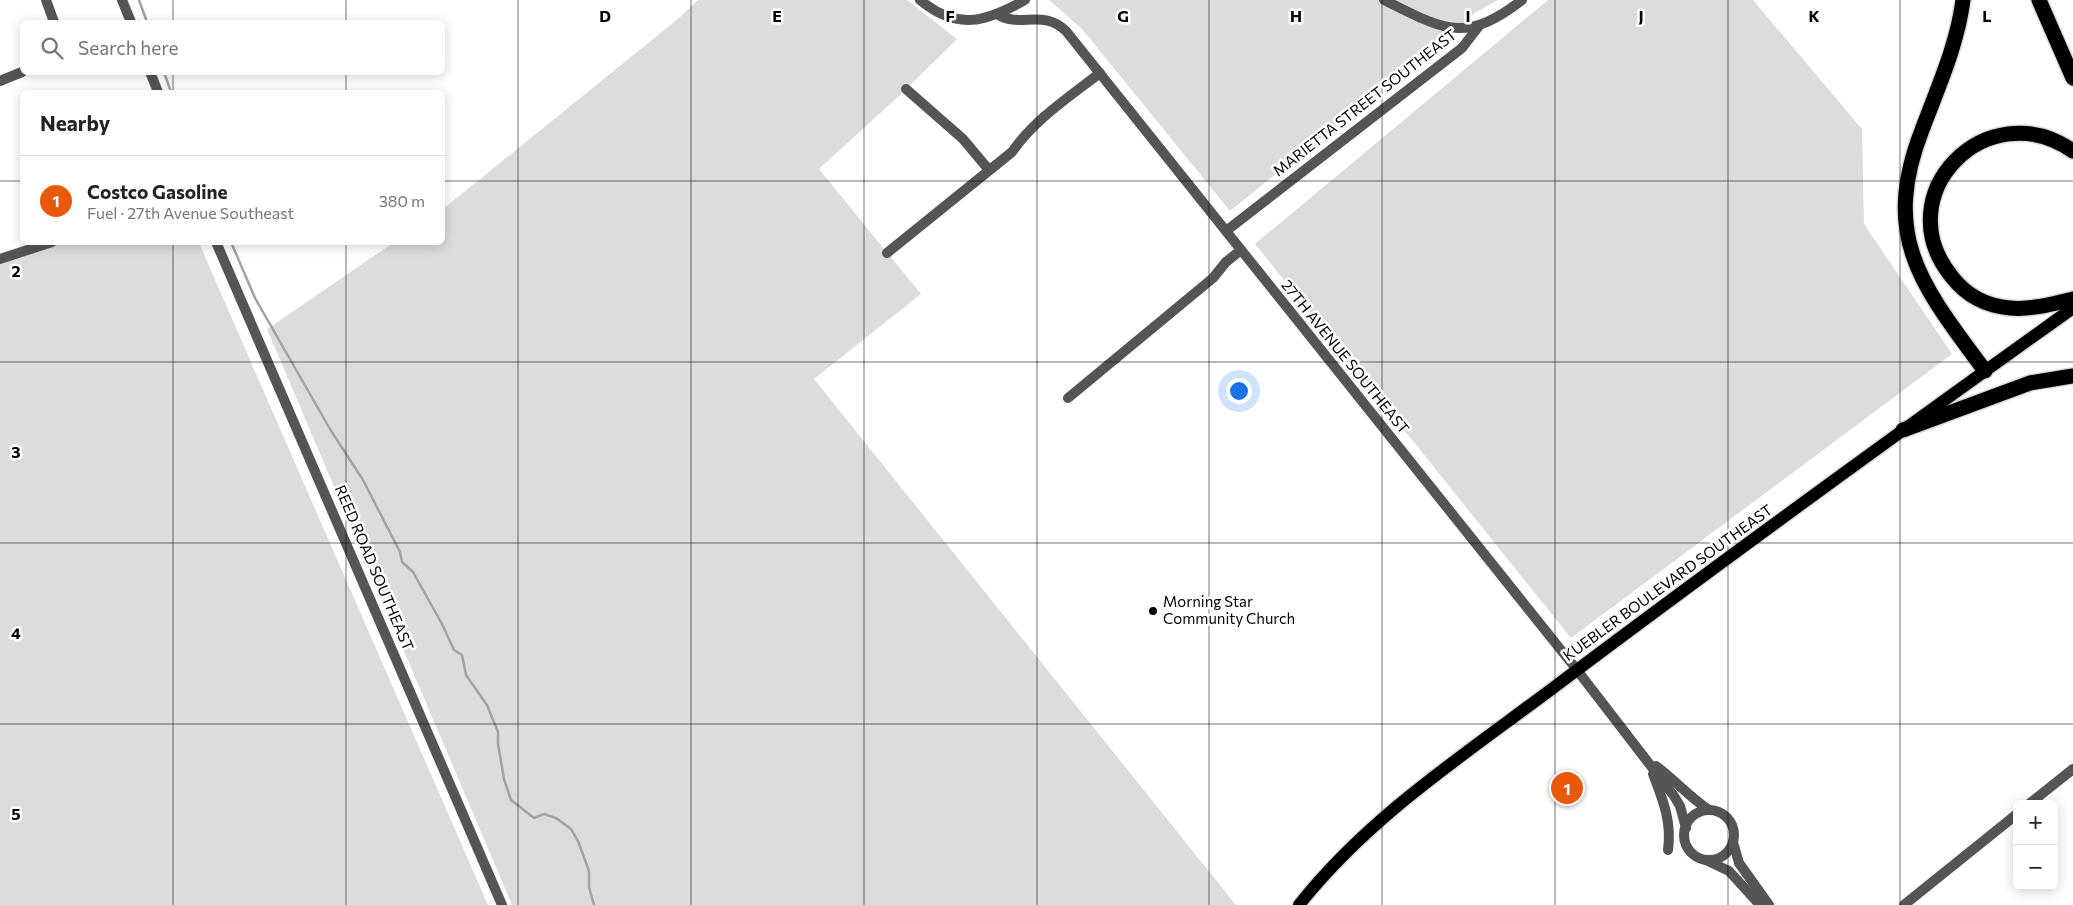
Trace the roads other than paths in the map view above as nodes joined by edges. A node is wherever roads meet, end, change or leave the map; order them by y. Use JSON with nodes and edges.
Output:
{"nodes":[{"id":1,"x":46,"y":0,"type":"edge"},
{"id":2,"x":122,"y":0,"type":"edge"},
{"id":3,"x":920,"y":0,"type":"edge"},
{"id":4,"x":1025,"y":0,"type":"edge"},
{"id":5,"x":1384,"y":0,"type":"edge"},
{"id":6,"x":1522,"y":0,"type":"edge"},
{"id":7,"x":1962,"y":0,"type":"edge"},
{"id":8,"x":2039,"y":0,"type":"edge"},
{"id":9,"x":997,"y":14,"type":"junction"},
{"id":10,"x":53,"y":20,"type":"edge"},
{"id":11,"x":130,"y":20,"type":"edge"},
{"id":12,"x":1479,"y":26,"type":"junction"},
{"id":13,"x":20,"y":73,"type":"edge"},
{"id":14,"x":1100,"y":73,"type":"junction"},
{"id":15,"x":151,"y":75,"type":"edge"},
{"id":16,"x":2073,"y":78,"type":"edge"},
{"id":17,"x":0,"y":81,"type":"edge"},
{"id":18,"x":906,"y":89,"type":"dead end"},
{"id":19,"x":157,"y":90,"type":"edge"},
{"id":20,"x":2073,"y":151,"type":"edge"},
{"id":21,"x":989,"y":170,"type":"junction"},
{"id":22,"x":1226,"y":231,"type":"junction"},
{"id":23,"x":43,"y":245,"type":"edge"},
{"id":24,"x":217,"y":245,"type":"edge"},
{"id":25,"x":1241,"y":250,"type":"junction"},
{"id":26,"x":887,"y":253,"type":"dead end"},
{"id":27,"x":0,"y":259,"type":"edge"},
{"id":28,"x":2073,"y":299,"type":"edge"},
{"id":29,"x":2073,"y":308,"type":"edge"},
{"id":30,"x":1985,"y":371,"type":"junction"},
{"id":31,"x":2073,"y":376,"type":"edge"},
{"id":32,"x":1068,"y":398,"type":"dead end"},
{"id":33,"x":1903,"y":430,"type":"junction"},
{"id":34,"x":1576,"y":670,"type":"junction"},
{"id":35,"x":1648,"y":759,"type":"junction"},
{"id":36,"x":2073,"y":768,"type":"edge"},
{"id":37,"x":2034,"y":800,"type":"edge"},
{"id":38,"x":1709,"y":810,"type":"junction"},
{"id":39,"x":2013,"y":817,"type":"edge"},
{"id":40,"x":1686,"y":828,"type":"junction"},
{"id":41,"x":1733,"y":842,"type":"junction"},
{"id":42,"x":1668,"y":850,"type":"dead end"},
{"id":43,"x":1706,"y":860,"type":"junction"},
{"id":44,"x":502,"y":905,"type":"edge"},
{"id":45,"x":1300,"y":905,"type":"edge"},
{"id":46,"x":1760,"y":905,"type":"edge"},
{"id":47,"x":1769,"y":905,"type":"edge"},
{"id":48,"x":1904,"y":905,"type":"edge"}],
"edges":[{"from":1,"to":10,"type":"street"},
{"from":2,"to":11,"type":"street"},
{"from":3,"to":9,"type":"street"},
{"from":4,"to":9,"type":"street"},
{"from":5,"to":12,"type":"street"},
{"from":6,"to":12,"type":"street","name":"MARIETTA STREET SOUTHEAST"},
{"from":7,"to":30,"type":"highway"},
{"from":8,"to":16,"type":"highway"},
{"from":9,"to":14,"type":"street","name":"27TH AVENUE SOUTHEAST"},
{"from":12,"to":22,"type":"street","name":"MARIETTA STREET SOUTHEAST"},
{"from":13,"to":17,"type":"street"},
{"from":14,"to":21,"type":"street"},
{"from":14,"to":22,"type":"street","name":"27TH AVENUE SOUTHEAST"},
{"from":15,"to":19,"type":"street"},
{"from":18,"to":21,"type":"street"},
{"from":20,"to":28,"type":"highway"},
{"from":21,"to":26,"type":"street"},
{"from":22,"to":25,"type":"street","name":"27TH AVENUE SOUTHEAST"},
{"from":23,"to":27,"type":"street"},
{"from":24,"to":44,"type":"street","name":"REED ROAD SOUTHEAST"},
{"from":25,"to":32,"type":"street"},
{"from":25,"to":34,"type":"street","name":"27TH AVENUE SOUTHEAST"},
{"from":29,"to":30,"type":"main road","name":"KUEBLER BOULEVARD SOUTHEAST"},
{"from":30,"to":33,"type":"main road","name":"KUEBLER BOULEVARD SOUTHEAST"},
{"from":31,"to":33,"type":"highway"},
{"from":33,"to":34,"type":"main road","name":"KUEBLER BOULEVARD SOUTHEAST"},
{"from":34,"to":35,"type":"street","name":"27TH AVENUE SOUTHEAST"},
{"from":34,"to":45,"type":"main road","name":"KUEBLER BOULEVARD SOUTHEAST"},
{"from":35,"to":38,"type":"street","name":"27TH AVENUE SOUTHEAST"},
{"from":35,"to":40,"type":"street","name":"27TH AVENUE SOUTHEAST"},
{"from":35,"to":42,"type":"street"},
{"from":36,"to":37,"type":"street"},
{"from":38,"to":40,"type":"street"},
{"from":38,"to":41,"type":"street"},
{"from":39,"to":48,"type":"street"},
{"from":40,"to":43,"type":"street"},
{"from":41,"to":43,"type":"street"},
{"from":41,"to":47,"type":"street"},
{"from":43,"to":46,"type":"street"}]}
